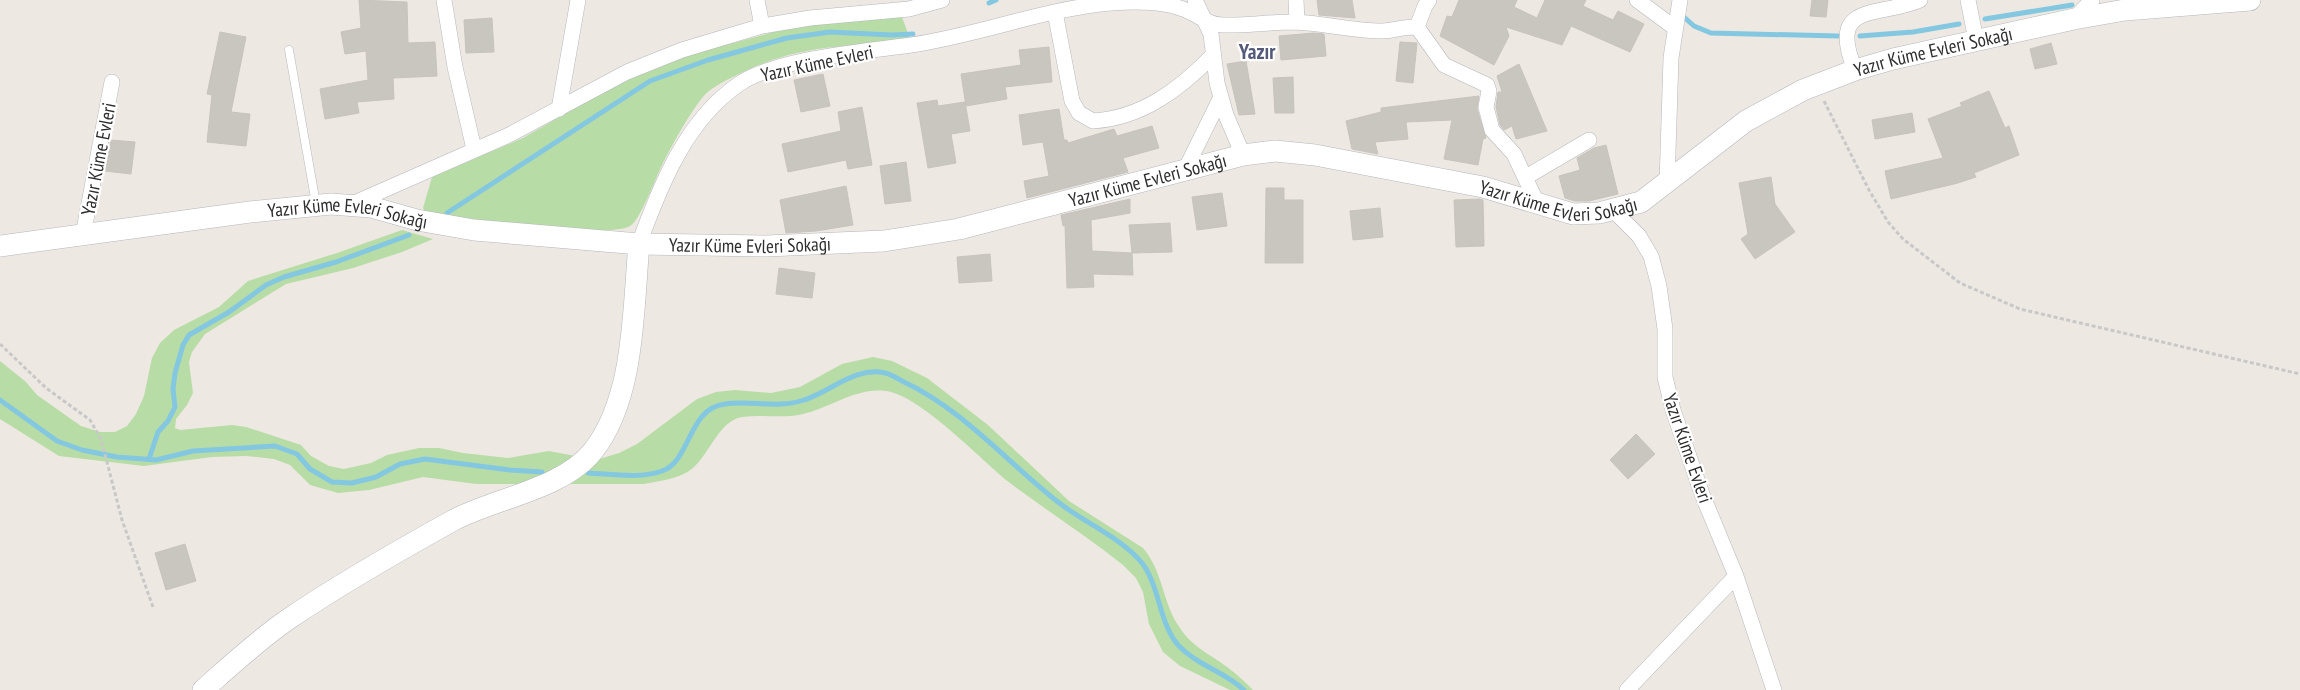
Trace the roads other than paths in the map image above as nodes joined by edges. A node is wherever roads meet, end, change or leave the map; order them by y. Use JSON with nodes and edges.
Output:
{"nodes":[{"id":1,"x":444,"y":0,"type":"edge"},
{"id":2,"x":578,"y":0,"type":"edge"},
{"id":3,"x":757,"y":0,"type":"edge"},
{"id":4,"x":942,"y":0,"type":"edge"},
{"id":5,"x":1195,"y":0,"type":"edge"},
{"id":6,"x":1296,"y":0,"type":"edge"},
{"id":7,"x":1429,"y":0,"type":"edge"},
{"id":8,"x":1637,"y":0,"type":"edge"},
{"id":9,"x":1680,"y":0,"type":"edge"},
{"id":10,"x":1920,"y":0,"type":"edge"},
{"id":11,"x":1968,"y":0,"type":"edge"},
{"id":12,"x":2092,"y":0,"type":"edge"},
{"id":13,"x":2250,"y":0,"type":"edge"},
{"id":14,"x":898,"y":5,"type":"edge"},
{"id":15,"x":1055,"y":12,"type":"junction"},
{"id":16,"x":2074,"y":19,"type":"junction"},
{"id":17,"x":1297,"y":22,"type":"junction"},
{"id":18,"x":1208,"y":24,"type":"junction"},
{"id":19,"x":762,"y":26,"type":"junction"},
{"id":20,"x":1417,"y":27,"type":"junction"},
{"id":21,"x":1675,"y":28,"type":"junction"},
{"id":22,"x":1976,"y":40,"type":"junction"},
{"id":23,"x":289,"y":50,"type":"dead end"},
{"id":24,"x":1213,"y":55,"type":"junction"},
{"id":25,"x":1855,"y":70,"type":"junction"},
{"id":26,"x":112,"y":82,"type":"dead end"},
{"id":27,"x":1221,"y":97,"type":"junction"},
{"id":28,"x":559,"y":109,"type":"junction"},
{"id":29,"x":1589,"y":140,"type":"dead end"},
{"id":30,"x":474,"y":149,"type":"junction"},
{"id":31,"x":1243,"y":155,"type":"junction"},
{"id":32,"x":1185,"y":170,"type":"junction"},
{"id":33,"x":1526,"y":178,"type":"junction"},
{"id":34,"x":1667,"y":183,"type":"junction"},
{"id":35,"x":1537,"y":203,"type":"junction"},
{"id":36,"x":316,"y":204,"type":"junction"},
{"id":37,"x":351,"y":204,"type":"junction"},
{"id":38,"x":1614,"y":211,"type":"junction"},
{"id":39,"x":83,"y":235,"type":"junction"},
{"id":40,"x":639,"y":244,"type":"junction"},
{"id":41,"x":0,"y":246,"type":"edge"},
{"id":42,"x":1736,"y":576,"type":"junction"},
{"id":43,"x":203,"y":690,"type":"edge"},
{"id":44,"x":1626,"y":690,"type":"edge"},
{"id":45,"x":1774,"y":690,"type":"edge"}],
"edges":[{"from":1,"to":30,"type":"street"},
{"from":2,"to":28,"type":"street"},
{"from":3,"to":19,"type":"street"},
{"from":4,"to":14,"type":"street","name":"Yazır Küme Evleri"},
{"from":5,"to":18,"type":"street"},
{"from":6,"to":17,"type":"street"},
{"from":7,"to":20,"type":"street"},
{"from":8,"to":21,"type":"street"},
{"from":9,"to":21,"type":"street"},
{"from":10,"to":25,"type":"street"},
{"from":11,"to":22,"type":"street"},
{"from":12,"to":16,"type":"street"},
{"from":13,"to":16,"type":"street","name":"Yazır Küme Evleri Sokağı"},
{"from":14,"to":19,"type":"street","name":"Yazır Küme Evleri"},
{"from":15,"to":18,"type":"street","name":"Yazır Küme Evleri"},
{"from":15,"to":24,"type":"street"},
{"from":15,"to":40,"type":"street","name":"Yazır Küme Evleri"},
{"from":16,"to":22,"type":"street","name":"Yazır Küme Evleri Sokağı"},
{"from":17,"to":18,"type":"street","name":"Yazır Küme Evleri"},
{"from":17,"to":20,"type":"street","name":"Yazır Küme Evleri"},
{"from":18,"to":24,"type":"street"},
{"from":19,"to":28,"type":"street","name":"Yazır Küme Evleri"},
{"from":20,"to":33,"type":"street"},
{"from":21,"to":34,"type":"street"},
{"from":22,"to":25,"type":"street","name":"Yazır Küme Evleri Sokağı"},
{"from":23,"to":36,"type":"lane"},
{"from":24,"to":27,"type":"street"},
{"from":25,"to":34,"type":"street","name":"Yazır Küme Evleri Sokağı"},
{"from":26,"to":39,"type":"street","name":"Yazır Küme Evleri"},
{"from":27,"to":31,"type":"street"},
{"from":27,"to":32,"type":"street"},
{"from":28,"to":30,"type":"street","name":"Yazır Küme Evleri"},
{"from":29,"to":33,"type":"street"},
{"from":30,"to":37,"type":"street","name":"Yazır Küme Evleri"},
{"from":31,"to":32,"type":"street","name":"Yazır Küme Evleri Sokağı"},
{"from":31,"to":35,"type":"street","name":"Yazır Küme Evleri Sokağı"},
{"from":32,"to":40,"type":"street","name":"Yazır Küme Evleri Sokağı"},
{"from":33,"to":35,"type":"street"},
{"from":34,"to":38,"type":"street","name":"Yazır Küme Evleri Sokağı"},
{"from":35,"to":38,"type":"street","name":"Yazır Küme Evleri Sokağı"},
{"from":36,"to":37,"type":"street","name":"Yazır Küme Evleri Sokağı"},
{"from":36,"to":39,"type":"street","name":"Yazır Küme Evleri Sokağı"},
{"from":37,"to":40,"type":"street","name":"Yazır Küme Evleri Sokağı"},
{"from":38,"to":42,"type":"street","name":"Yazır Küme Evleri"},
{"from":39,"to":41,"type":"street","name":"Yazır Küme Evleri Sokağı"},
{"from":40,"to":43,"type":"street"},
{"from":42,"to":44,"type":"street"},
{"from":42,"to":45,"type":"street","name":"Yazır Küme Evleri"}]}
